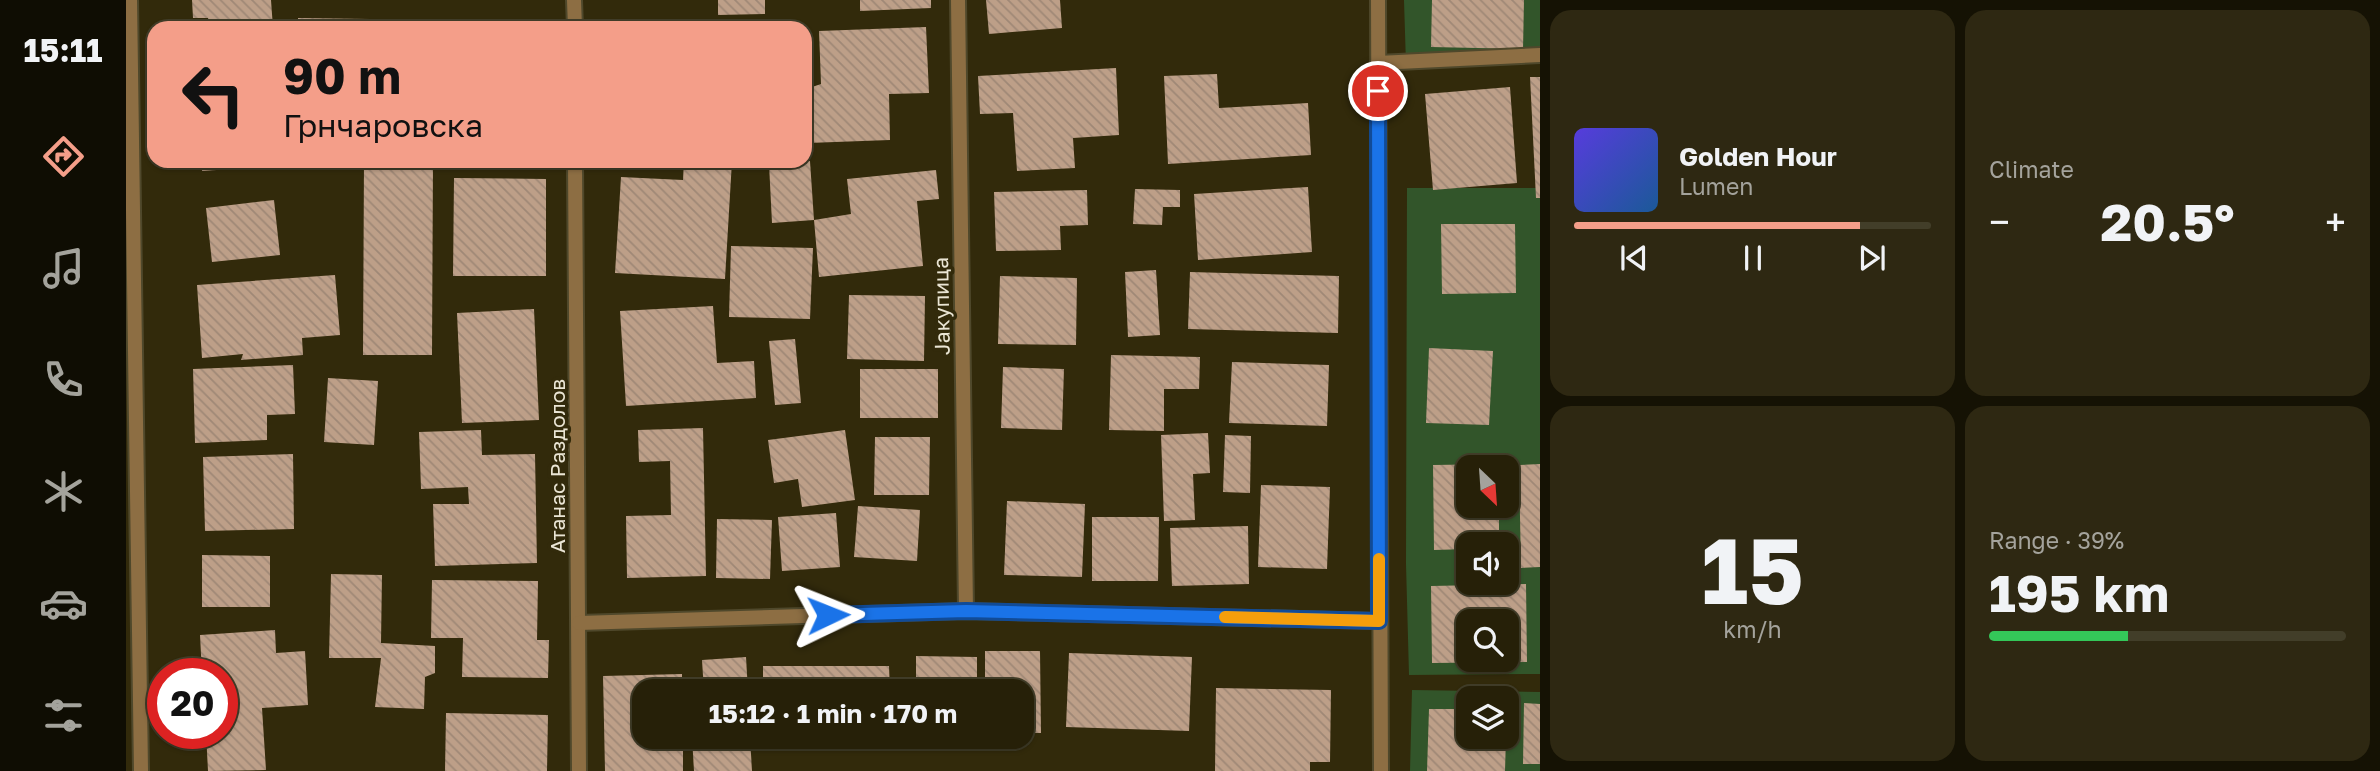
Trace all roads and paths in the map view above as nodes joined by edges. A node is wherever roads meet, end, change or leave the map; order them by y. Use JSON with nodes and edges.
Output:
{"nodes":[{"id":1,"x":130,"y":0,"type":"edge"},
{"id":2,"x":574,"y":0,"type":"edge"},
{"id":3,"x":958,"y":0,"type":"edge"},
{"id":4,"x":1378,"y":0,"type":"edge"},
{"id":5,"x":575,"y":21,"type":"edge"},
{"id":6,"x":1540,"y":55,"type":"edge"},
{"id":7,"x":1378,"y":63,"type":"junction"},
{"id":8,"x":575,"y":168,"type":"edge"},
{"id":9,"x":966,"y":611,"type":"junction"},
{"id":10,"x":1379,"y":621,"type":"junction"},
{"id":11,"x":579,"y":623,"type":"junction"},
{"id":12,"x":141,"y":771,"type":"edge"},
{"id":13,"x":579,"y":771,"type":"edge"},
{"id":14,"x":1381,"y":771,"type":"edge"}],
"edges":[{"from":1,"to":12,"type":"street"},
{"from":2,"to":5,"type":"street"},
{"from":3,"to":9,"type":"street","name":"Јакупица"},
{"from":4,"to":7,"type":"street"},
{"from":6,"to":7,"type":"street"},
{"from":7,"to":10,"type":"street"},
{"from":8,"to":11,"type":"street","name":"Атанас Раздолов"},
{"from":9,"to":10,"type":"street"},
{"from":9,"to":11,"type":"street"},
{"from":10,"to":14,"type":"street"},
{"from":11,"to":13,"type":"street","name":"Атанас Раздолов"}]}
